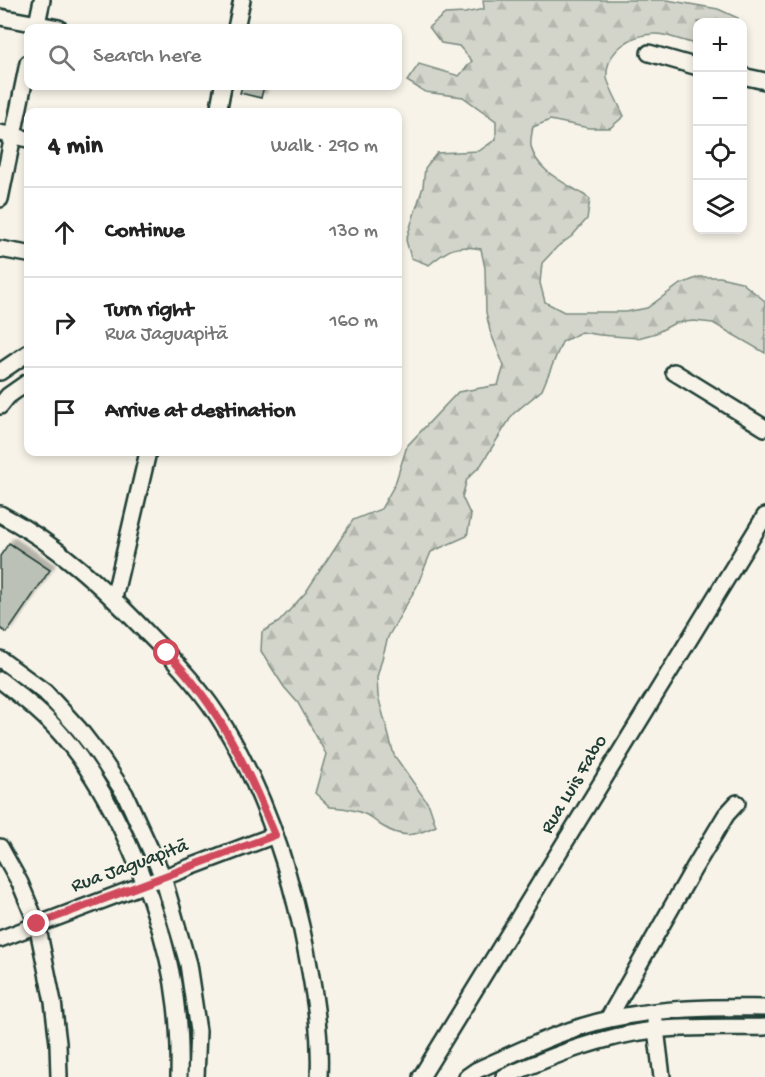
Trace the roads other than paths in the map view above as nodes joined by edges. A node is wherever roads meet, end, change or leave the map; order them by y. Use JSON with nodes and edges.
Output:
{"nodes":[{"id":1,"x":42,"y":0,"type":"edge"},
{"id":2,"x":242,"y":0,"type":"edge"},
{"id":3,"x":0,"y":17,"type":"edge"},
{"id":4,"x":28,"y":24,"type":"edge"},
{"id":5,"x":36,"y":24,"type":"edge"},
{"id":6,"x":237,"y":24,"type":"edge"},
{"id":7,"x":649,"y":53,"type":"dead end"},
{"id":8,"x":693,"y":66,"type":"edge"},
{"id":9,"x":24,"y":76,"type":"edge"},
{"id":10,"x":747,"y":77,"type":"edge"},
{"id":11,"x":765,"y":81,"type":"edge"},
{"id":12,"x":222,"y":90,"type":"edge"},
{"id":13,"x":219,"y":108,"type":"edge"},
{"id":14,"x":6,"y":134,"type":"edge"},
{"id":15,"x":24,"y":138,"type":"edge"},
{"id":16,"x":0,"y":199,"type":"edge"},
{"id":17,"x":0,"y":249,"type":"edge"},
{"id":18,"x":24,"y":253,"type":"edge"},
{"id":19,"x":24,"y":356,"type":"edge"},
{"id":20,"x":0,"y":372,"type":"edge"},
{"id":21,"x":674,"y":372,"type":"dead end"},
{"id":22,"x":24,"y":384,"type":"edge"},
{"id":23,"x":3,"y":396,"type":"edge"},
{"id":24,"x":765,"y":428,"type":"edge"},
{"id":25,"x":147,"y":456,"type":"edge"},
{"id":26,"x":0,"y":514,"type":"edge"},
{"id":27,"x":765,"y":516,"type":"edge"},
{"id":28,"x":114,"y":598,"type":"junction"},
{"id":29,"x":0,"y":659,"type":"edge"},
{"id":30,"x":0,"y":680,"type":"edge"},
{"id":31,"x":737,"y":803,"type":"dead end"},
{"id":32,"x":275,"y":835,"type":"junction"},
{"id":33,"x":0,"y":847,"type":"edge"},
{"id":34,"x":163,"y":877,"type":"junction"},
{"id":35,"x":144,"y":884,"type":"junction"},
{"id":36,"x":37,"y":924,"type":"junction"},
{"id":37,"x":0,"y":939,"type":"edge"},
{"id":38,"x":765,"y":1008,"type":"edge"},
{"id":39,"x":654,"y":1012,"type":"junction"},
{"id":40,"x":609,"y":1019,"type":"junction"},
{"id":41,"x":765,"y":1027,"type":"edge"},
{"id":42,"x":656,"y":1030,"type":"junction"},
{"id":43,"x":59,"y":1077,"type":"edge"},
{"id":44,"x":179,"y":1077,"type":"edge"},
{"id":45,"x":196,"y":1077,"type":"edge"},
{"id":46,"x":319,"y":1077,"type":"edge"},
{"id":47,"x":421,"y":1077,"type":"edge"},
{"id":48,"x":467,"y":1077,"type":"edge"},
{"id":49,"x":504,"y":1077,"type":"edge"},
{"id":50,"x":662,"y":1077,"type":"edge"}],
"edges":[{"from":1,"to":5,"type":"street"},
{"from":2,"to":6,"type":"street"},
{"from":3,"to":4,"type":"street"},
{"from":7,"to":8,"type":"street"},
{"from":9,"to":14,"type":"street"},
{"from":10,"to":11,"type":"street"},
{"from":12,"to":13,"type":"street"},
{"from":14,"to":15,"type":"street"},
{"from":14,"to":16,"type":"street"},
{"from":17,"to":18,"type":"street"},
{"from":19,"to":20,"type":"street"},
{"from":21,"to":24,"type":"street"},
{"from":22,"to":23,"type":"street"},
{"from":25,"to":28,"type":"street"},
{"from":26,"to":28,"type":"street"},
{"from":27,"to":47,"type":"street","name":"Rua Luis Fabo"},
{"from":28,"to":32,"type":"street"},
{"from":29,"to":34,"type":"street"},
{"from":30,"to":35,"type":"street"},
{"from":31,"to":40,"type":"street"},
{"from":32,"to":34,"type":"street","name":"Rua Jaguapitã"},
{"from":32,"to":46,"type":"street"},
{"from":33,"to":36,"type":"street"},
{"from":34,"to":35,"type":"street","name":"Rua Jaguapitã"},
{"from":34,"to":45,"type":"street"},
{"from":35,"to":36,"type":"street","name":"Rua Jaguapitã"},
{"from":35,"to":44,"type":"street"},
{"from":36,"to":37,"type":"street","name":"Rua Jaguapitã"},
{"from":36,"to":43,"type":"street"},
{"from":38,"to":39,"type":"street"},
{"from":39,"to":40,"type":"street"},
{"from":39,"to":42,"type":"street"},
{"from":40,"to":48,"type":"street"},
{"from":41,"to":42,"type":"street"},
{"from":42,"to":49,"type":"street"},
{"from":42,"to":50,"type":"street"}]}
